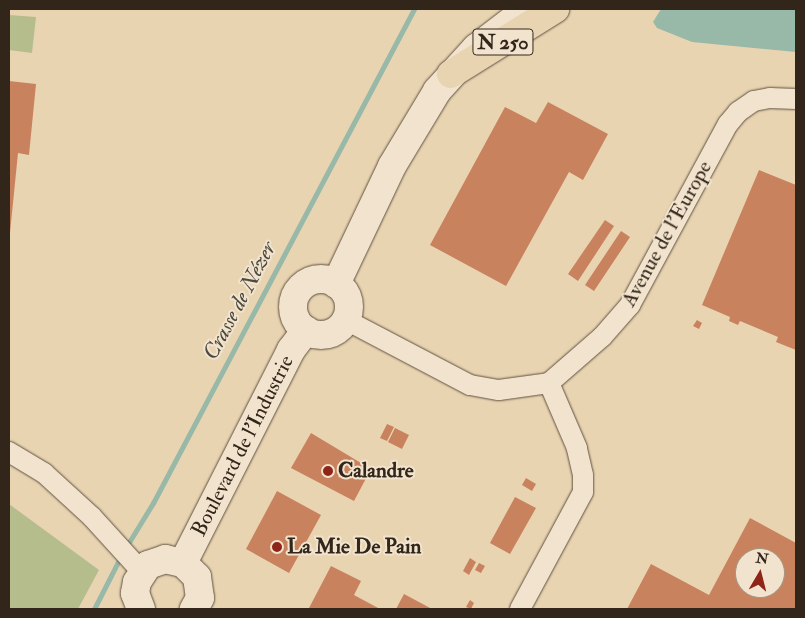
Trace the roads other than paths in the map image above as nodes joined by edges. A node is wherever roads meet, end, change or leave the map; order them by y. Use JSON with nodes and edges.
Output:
{"nodes":[{"id":1,"x":555,"y":9,"type":"edge"},
{"id":2,"x":517,"y":13,"type":"edge"},
{"id":3,"x":450,"y":74,"type":"junction"},
{"id":4,"x":796,"y":99,"type":"edge"},
{"id":5,"x":336,"y":284,"type":"junction"},
{"id":6,"x":346,"y":320,"type":"junction"},
{"id":7,"x":306,"y":330,"type":"junction"},
{"id":8,"x":549,"y":382,"type":"junction"},
{"id":9,"x":9,"y":452,"type":"edge"},
{"id":10,"x":129,"y":557,"type":"junction"},
{"id":11,"x":183,"y":563,"type":"junction"},
{"id":12,"x":197,"y":608,"type":"edge"},
{"id":13,"x":141,"y":609,"type":"edge"},
{"id":14,"x":520,"y":609,"type":"edge"}],
"edges":[{"from":1,"to":3,"type":"highway","number":"N 250"},
{"from":2,"to":3,"type":"street"},
{"from":3,"to":5,"type":"street"},
{"from":4,"to":8,"type":"street","name":"Avenue de l'Europe"},
{"from":5,"to":6,"type":"street"},
{"from":5,"to":7,"type":"street"},
{"from":6,"to":7,"type":"street"},
{"from":6,"to":8,"type":"street"},
{"from":7,"to":11,"type":"street","name":"Boulevard de l'Industrie"},
{"from":8,"to":14,"type":"street"},
{"from":9,"to":10,"type":"street"},
{"from":10,"to":11,"type":"street"},
{"from":10,"to":13,"type":"street"},
{"from":11,"to":12,"type":"street"}]}
